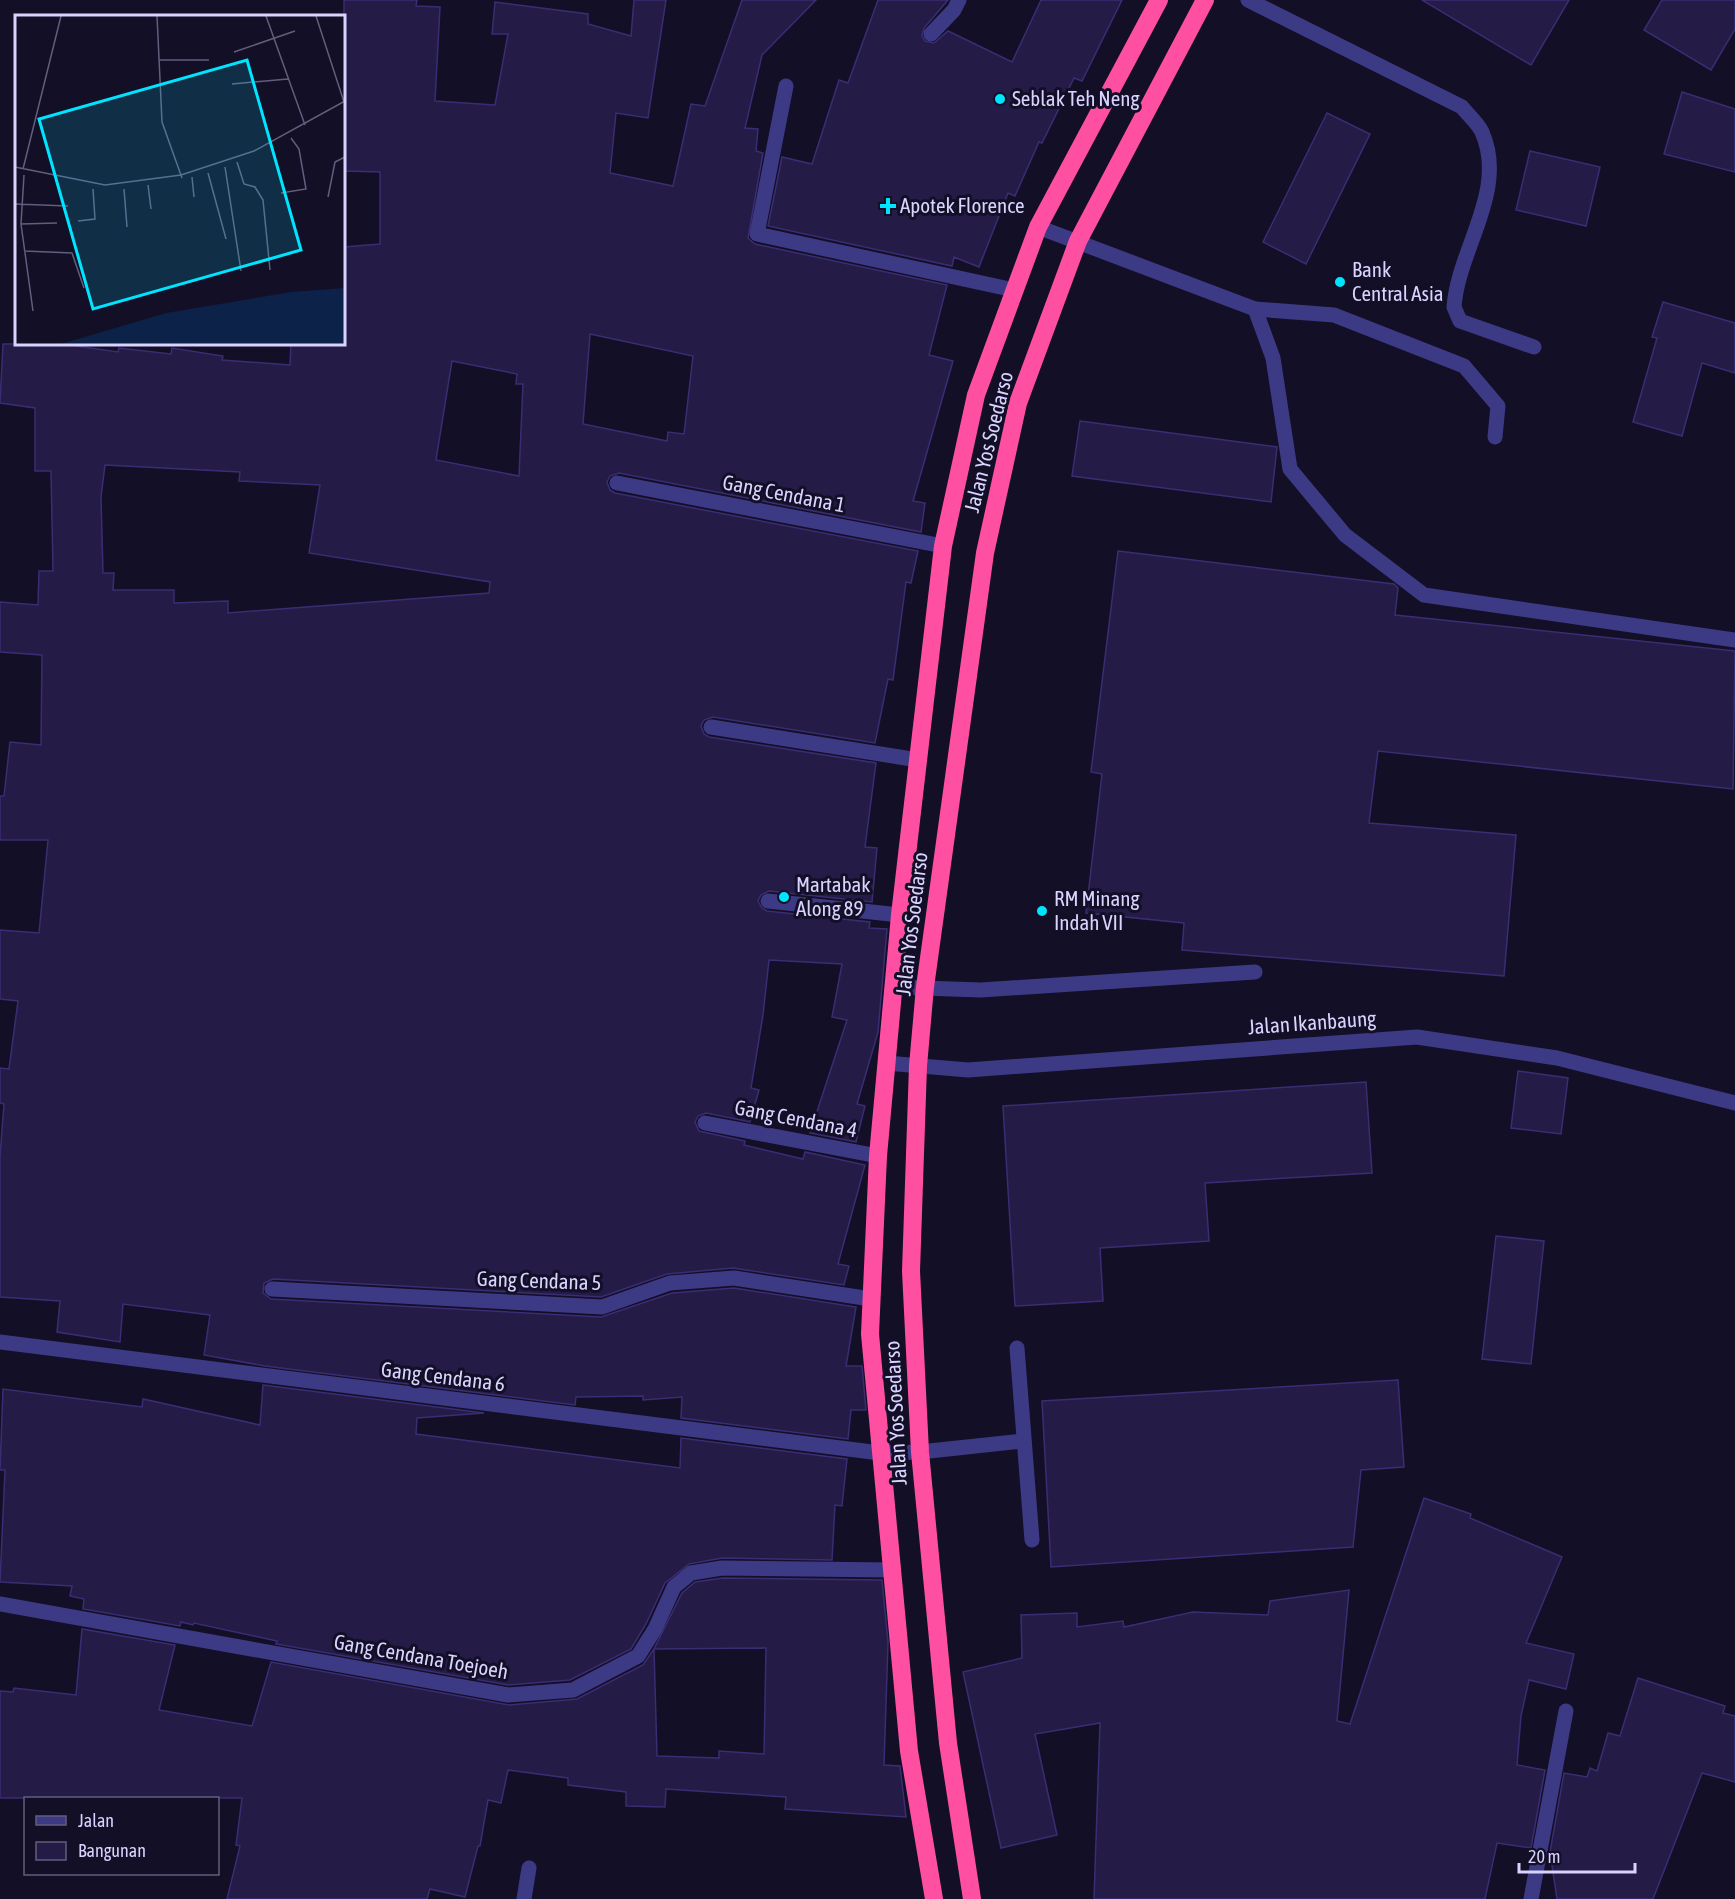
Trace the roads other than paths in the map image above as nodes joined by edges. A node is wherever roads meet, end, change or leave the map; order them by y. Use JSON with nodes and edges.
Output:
{"nodes":[{"id":1,"x":959,"y":0,"type":"edge"},
{"id":2,"x":1159,"y":0,"type":"edge"},
{"id":3,"x":1205,"y":0,"type":"edge"},
{"id":4,"x":1248,"y":0,"type":"edge"},
{"id":5,"x":931,"y":34,"type":"dead end"},
{"id":6,"x":786,"y":86,"type":"dead end"},
{"id":7,"x":1038,"y":227,"type":"junction"},
{"id":8,"x":1078,"y":241,"type":"junction"},
{"id":9,"x":1014,"y":290,"type":"junction"},
{"id":10,"x":1256,"y":309,"type":"junction"},
{"id":11,"x":1534,"y":347,"type":"dead end"},
{"id":12,"x":1494,"y":437,"type":"dead end"},
{"id":13,"x":617,"y":483,"type":"dead end"},
{"id":14,"x":943,"y":546,"type":"junction"},
{"id":15,"x":1735,"y":640,"type":"edge"},
{"id":16,"x":711,"y":727,"type":"dead end"},
{"id":17,"x":918,"y":760,"type":"junction"},
{"id":18,"x":768,"y":901,"type":"dead end"},
{"id":19,"x":900,"y":915,"type":"junction"},
{"id":20,"x":1255,"y":972,"type":"dead end"},
{"id":21,"x":893,"y":987,"type":"junction"},
{"id":22,"x":926,"y":987,"type":"junction"},
{"id":23,"x":886,"y":1063,"type":"junction"},
{"id":24,"x":918,"y":1066,"type":"junction"},
{"id":25,"x":1735,"y":1103,"type":"edge"},
{"id":26,"x":705,"y":1123,"type":"dead end"},
{"id":27,"x":878,"y":1156,"type":"junction"},
{"id":28,"x":272,"y":1289,"type":"dead end"},
{"id":29,"x":871,"y":1299,"type":"junction"},
{"id":30,"x":0,"y":1342,"type":"edge"},
{"id":31,"x":1017,"y":1348,"type":"dead end"},
{"id":32,"x":1023,"y":1441,"type":"junction"},
{"id":33,"x":920,"y":1452,"type":"junction"},
{"id":34,"x":880,"y":1453,"type":"junction"},
{"id":35,"x":1032,"y":1540,"type":"dead end"},
{"id":36,"x":892,"y":1570,"type":"junction"},
{"id":37,"x":0,"y":1604,"type":"edge"},
{"id":38,"x":1566,"y":1711,"type":"dead end"},
{"id":39,"x":529,"y":1868,"type":"dead end"},
{"id":40,"x":524,"y":1899,"type":"edge"},
{"id":41,"x":934,"y":1899,"type":"edge"},
{"id":42,"x":972,"y":1899,"type":"edge"},
{"id":43,"x":1531,"y":1899,"type":"edge"}],
"edges":[{"from":1,"to":5,"type":"street"},
{"from":2,"to":7,"type":"highway","name":"Jalan Yos Soedarso"},
{"from":3,"to":8,"type":"highway","name":"Jalan Yos Soedarso"},
{"from":4,"to":11,"type":"street"},
{"from":6,"to":9,"type":"street"},
{"from":7,"to":8,"type":"street"},
{"from":7,"to":9,"type":"highway","name":"Jalan Yos Soedarso"},
{"from":8,"to":10,"type":"street"},
{"from":8,"to":22,"type":"highway","name":"Jalan Yos Soedarso"},
{"from":9,"to":14,"type":"highway","name":"Jalan Yos Soedarso"},
{"from":10,"to":12,"type":"street"},
{"from":10,"to":15,"type":"street"},
{"from":13,"to":14,"type":"street","name":"Gang Cendana 1"},
{"from":14,"to":17,"type":"highway","name":"Jalan Yos Soedarso"},
{"from":16,"to":17,"type":"street"},
{"from":17,"to":19,"type":"highway","name":"Jalan Yos Soedarso"},
{"from":18,"to":19,"type":"street"},
{"from":19,"to":21,"type":"highway","name":"Jalan Yos Soedarso"},
{"from":20,"to":22,"type":"street"},
{"from":21,"to":22,"type":"street"},
{"from":21,"to":23,"type":"highway","name":"Jalan Yos Soedarso"},
{"from":22,"to":24,"type":"highway","name":"Jalan Yos Soedarso"},
{"from":23,"to":24,"type":"street","name":"Jalan Ikanbaung"},
{"from":23,"to":27,"type":"highway","name":"Jalan Yos Soedarso"},
{"from":24,"to":25,"type":"street","name":"Jalan Ikanbaung"},
{"from":24,"to":33,"type":"highway","name":"Jalan Yos Soedarso"},
{"from":26,"to":27,"type":"street","name":"Gang Cendana 4"},
{"from":27,"to":29,"type":"highway","name":"Jalan Yos Soedarso"},
{"from":28,"to":29,"type":"street","name":"Gang Cendana 5"},
{"from":29,"to":34,"type":"highway","name":"Jalan Yos Soedarso"},
{"from":30,"to":34,"type":"street","name":"Gang Cendana 6"},
{"from":31,"to":32,"type":"street"},
{"from":32,"to":33,"type":"street","name":"Gang Cendana 6"},
{"from":32,"to":35,"type":"street"},
{"from":33,"to":34,"type":"street","name":"Gang Cendana 6"},
{"from":33,"to":42,"type":"highway","name":"Jalan Yos Soedarso"},
{"from":34,"to":36,"type":"highway","name":"Jalan Yos Soedarso"},
{"from":36,"to":37,"type":"street","name":"Gang Cendana Toejoeh"},
{"from":36,"to":41,"type":"highway","name":"Jalan Yos Soedarso"},
{"from":38,"to":43,"type":"street"},
{"from":39,"to":40,"type":"street"}]}
